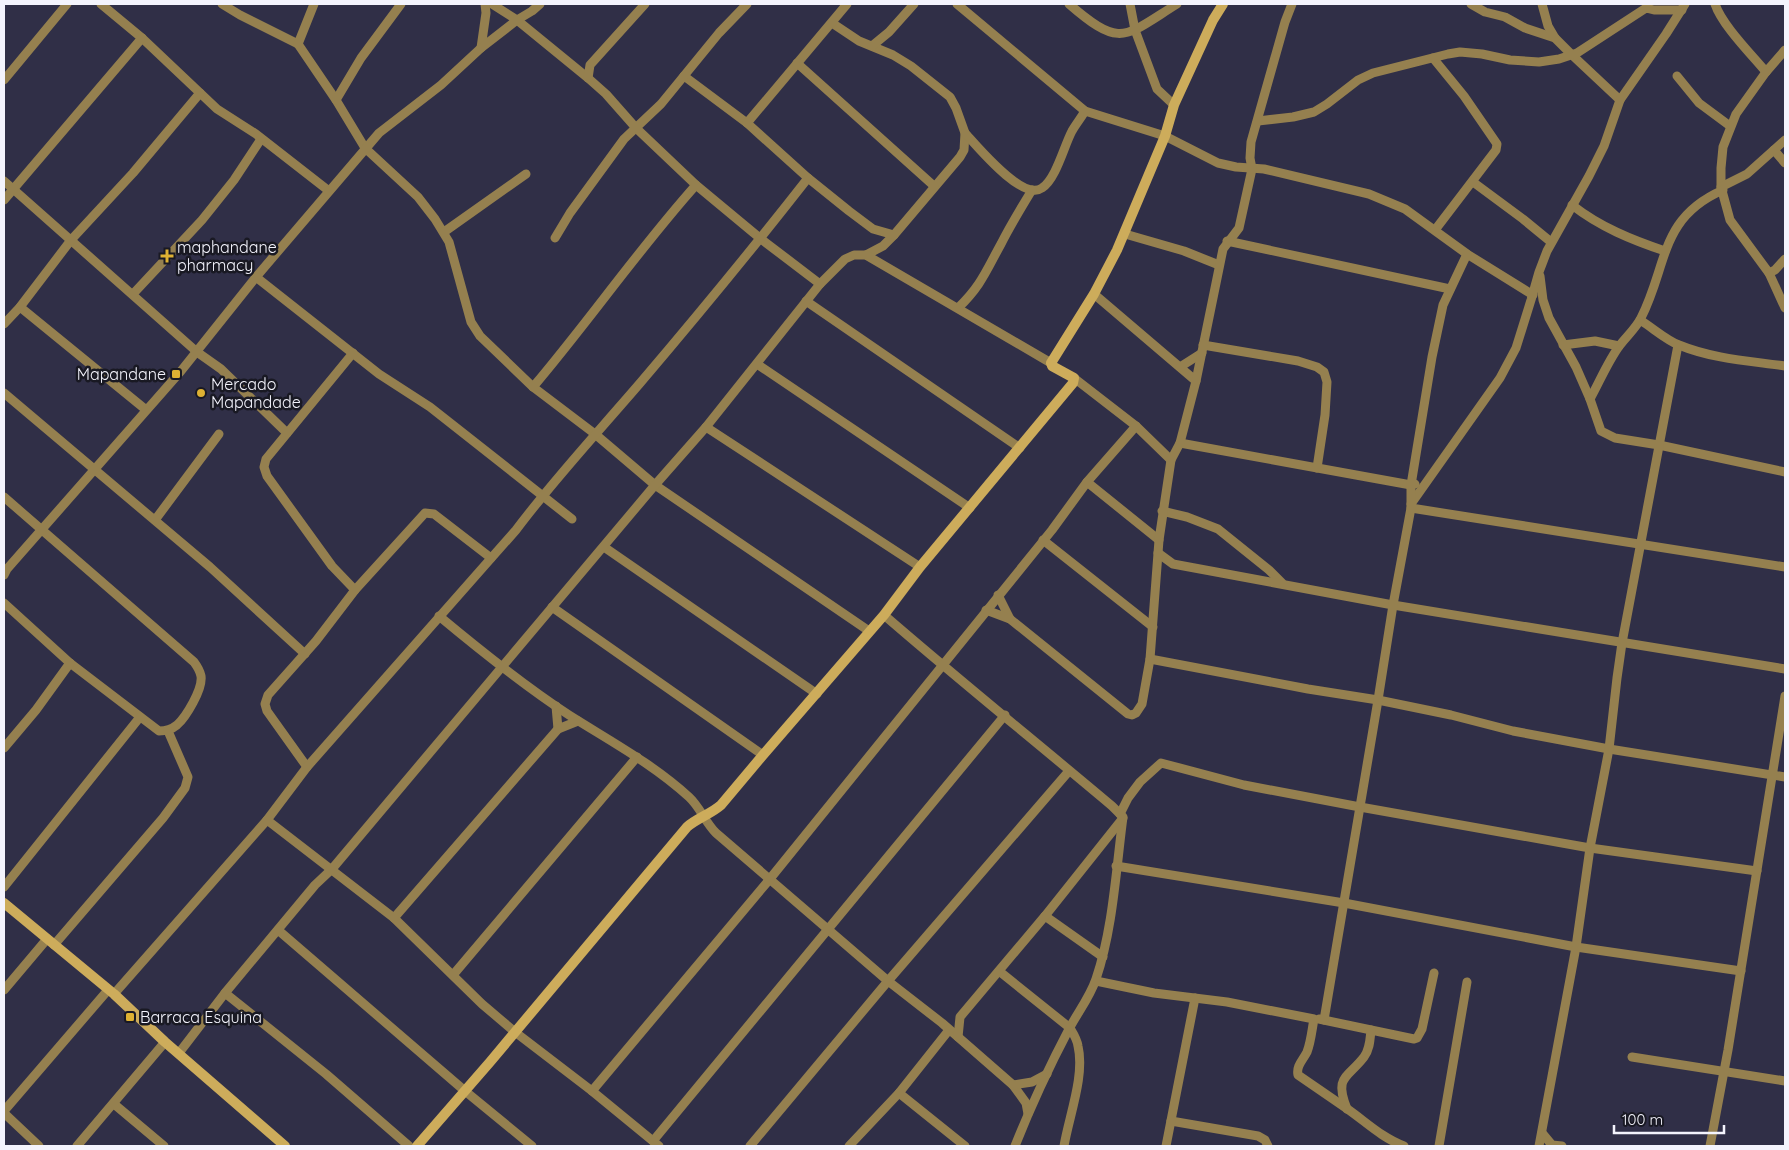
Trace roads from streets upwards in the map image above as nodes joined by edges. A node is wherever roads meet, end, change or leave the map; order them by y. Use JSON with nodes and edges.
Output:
{"nodes":[{"id":1,"x":67,"y":4,"type":"edge"},
{"id":2,"x":102,"y":4,"type":"edge"},
{"id":3,"x":222,"y":4,"type":"edge"},
{"id":4,"x":314,"y":4,"type":"edge"},
{"id":5,"x":401,"y":4,"type":"edge"},
{"id":6,"x":485,"y":4,"type":"edge"},
{"id":7,"x":492,"y":4,"type":"edge"},
{"id":8,"x":540,"y":4,"type":"edge"},
{"id":9,"x":645,"y":4,"type":"edge"},
{"id":10,"x":747,"y":4,"type":"edge"},
{"id":11,"x":847,"y":4,"type":"edge"},
{"id":12,"x":914,"y":4,"type":"edge"},
{"id":13,"x":957,"y":4,"type":"edge"},
{"id":14,"x":1069,"y":4,"type":"edge"},
{"id":15,"x":1130,"y":4,"type":"edge"},
{"id":16,"x":1177,"y":4,"type":"edge"},
{"id":17,"x":1223,"y":4,"type":"edge"},
{"id":18,"x":1292,"y":4,"type":"edge"},
{"id":19,"x":1542,"y":4,"type":"edge"},
{"id":20,"x":1715,"y":4,"type":"edge"},
{"id":21,"x":1476,"y":5,"type":"edge"},
{"id":22,"x":1644,"y":6,"type":"edge"},
{"id":23,"x":1683,"y":7,"type":"edge"},
{"id":24,"x":516,"y":20,"type":"junction"},
{"id":25,"x":832,"y":23,"type":"junction"},
{"id":26,"x":1136,"y":30,"type":"junction"},
{"id":27,"x":142,"y":38,"type":"junction"},
{"id":28,"x":1555,"y":38,"type":"junction"},
{"id":29,"x":298,"y":44,"type":"junction"},
{"id":30,"x":872,"y":46,"type":"junction"},
{"id":31,"x":481,"y":48,"type":"junction"},
{"id":32,"x":1785,"y":50,"type":"edge"},
{"id":33,"x":1570,"y":54,"type":"junction"},
{"id":34,"x":1433,"y":58,"type":"junction"},
{"id":35,"x":797,"y":63,"type":"junction"},
{"id":36,"x":590,"y":65,"type":"junction"},
{"id":37,"x":576,"y":70,"type":"junction"},
{"id":38,"x":1766,"y":72,"type":"junction"},
{"id":39,"x":684,"y":76,"type":"junction"},
{"id":40,"x":1677,"y":76,"type":"dead end"},
{"id":41,"x":588,"y":78,"type":"junction"},
{"id":42,"x":4,"y":80,"type":"edge"},
{"id":43,"x":200,"y":93,"type":"junction"},
{"id":44,"x":336,"y":100,"type":"junction"},
{"id":45,"x":1620,"y":100,"type":"junction"},
{"id":46,"x":1174,"y":105,"type":"junction"},
{"id":47,"x":1085,"y":111,"type":"junction"},
{"id":48,"x":622,"y":112,"type":"junction"},
{"id":49,"x":647,"y":118,"type":"junction"},
{"id":50,"x":1258,"y":121,"type":"junction"},
{"id":51,"x":748,"y":124,"type":"junction"},
{"id":52,"x":1730,"y":126,"type":"junction"},
{"id":53,"x":636,"y":128,"type":"junction"},
{"id":54,"x":965,"y":132,"type":"junction"},
{"id":55,"x":1165,"y":136,"type":"junction"},
{"id":56,"x":261,"y":139,"type":"junction"},
{"id":57,"x":1785,"y":140,"type":"edge"},
{"id":58,"x":365,"y":148,"type":"junction"},
{"id":59,"x":1774,"y":150,"type":"junction"},
{"id":60,"x":1785,"y":163,"type":"edge"},
{"id":61,"x":1252,"y":169,"type":"junction"},
{"id":62,"x":526,"y":174,"type":"dead end"},
{"id":63,"x":808,"y":178,"type":"junction"},
{"id":64,"x":4,"y":181,"type":"edge"},
{"id":65,"x":1473,"y":182,"type":"junction"},
{"id":66,"x":696,"y":186,"type":"junction"},
{"id":67,"x":934,"y":186,"type":"junction"},
{"id":68,"x":1722,"y":188,"type":"junction"},
{"id":69,"x":14,"y":189,"type":"junction"},
{"id":70,"x":1032,"y":190,"type":"junction"},
{"id":71,"x":329,"y":191,"type":"junction"},
{"id":72,"x":4,"y":200,"type":"edge"},
{"id":73,"x":1572,"y":205,"type":"junction"},
{"id":74,"x":1435,"y":230,"type":"junction"},
{"id":75,"x":444,"y":232,"type":"junction"},
{"id":76,"x":1125,"y":234,"type":"junction"},
{"id":77,"x":894,"y":235,"type":"junction"},
{"id":78,"x":556,"y":238,"type":"dead end"},
{"id":79,"x":761,"y":239,"type":"junction"},
{"id":80,"x":71,"y":240,"type":"junction"},
{"id":81,"x":1227,"y":242,"type":"junction"},
{"id":82,"x":1551,"y":242,"type":"junction"},
{"id":83,"x":1665,"y":251,"type":"junction"},
{"id":84,"x":1467,"y":254,"type":"junction"},
{"id":85,"x":866,"y":255,"type":"junction"},
{"id":86,"x":1785,"y":259,"type":"edge"},
{"id":87,"x":1219,"y":266,"type":"junction"},
{"id":88,"x":1539,"y":272,"type":"junction"},
{"id":89,"x":1768,"y":273,"type":"junction"},
{"id":90,"x":256,"y":277,"type":"junction"},
{"id":91,"x":820,"y":284,"type":"junction"},
{"id":92,"x":1450,"y":289,"type":"junction"},
{"id":93,"x":133,"y":294,"type":"junction"},
{"id":94,"x":1094,"y":294,"type":"junction"},
{"id":95,"x":1532,"y":296,"type":"junction"},
{"id":96,"x":1543,"y":300,"type":"junction"},
{"id":97,"x":806,"y":301,"type":"junction"},
{"id":98,"x":20,"y":306,"type":"junction"},
{"id":99,"x":958,"y":308,"type":"junction"},
{"id":100,"x":1785,"y":308,"type":"edge"},
{"id":101,"x":1640,"y":320,"type":"junction"},
{"id":102,"x":4,"y":324,"type":"edge"},
{"id":103,"x":1563,"y":345,"type":"junction"},
{"id":104,"x":1678,"y":345,"type":"junction"},
{"id":105,"x":1619,"y":346,"type":"junction"},
{"id":106,"x":1203,"y":349,"type":"junction"},
{"id":107,"x":197,"y":352,"type":"junction"},
{"id":108,"x":353,"y":353,"type":"junction"},
{"id":109,"x":1051,"y":363,"type":"junction"},
{"id":110,"x":757,"y":364,"type":"junction"},
{"id":111,"x":1785,"y":366,"type":"edge"},
{"id":112,"x":1180,"y":367,"type":"junction"},
{"id":113,"x":1074,"y":378,"type":"junction"},
{"id":114,"x":1196,"y":381,"type":"junction"},
{"id":115,"x":534,"y":387,"type":"junction"},
{"id":116,"x":4,"y":393,"type":"edge"},
{"id":117,"x":1590,"y":399,"type":"junction"},
{"id":118,"x":145,"y":410,"type":"junction"},
{"id":119,"x":706,"y":426,"type":"junction"},
{"id":120,"x":1136,"y":426,"type":"junction"},
{"id":121,"x":220,"y":434,"type":"dead end"},
{"id":122,"x":287,"y":434,"type":"junction"},
{"id":123,"x":594,"y":434,"type":"junction"},
{"id":124,"x":1180,"y":443,"type":"junction"},
{"id":125,"x":1659,"y":445,"type":"junction"},
{"id":126,"x":1020,"y":448,"type":"junction"},
{"id":127,"x":1171,"y":460,"type":"junction"},
{"id":128,"x":1317,"y":468,"type":"junction"},
{"id":129,"x":94,"y":470,"type":"junction"},
{"id":130,"x":1785,"y":472,"type":"edge"},
{"id":131,"x":1429,"y":478,"type":"junction"},
{"id":132,"x":1087,"y":482,"type":"junction"},
{"id":133,"x":655,"y":485,"type":"junction"},
{"id":134,"x":1411,"y":485,"type":"junction"},
{"id":135,"x":542,"y":494,"type":"junction"},
{"id":136,"x":4,"y":497,"type":"edge"},
{"id":137,"x":1411,"y":506,"type":"junction"},
{"id":138,"x":970,"y":508,"type":"junction"},
{"id":139,"x":1162,"y":511,"type":"junction"},
{"id":140,"x":572,"y":519,"type":"dead end"},
{"id":141,"x":155,"y":520,"type":"junction"},
{"id":142,"x":41,"y":529,"type":"junction"},
{"id":143,"x":1043,"y":540,"type":"junction"},
{"id":144,"x":1159,"y":540,"type":"junction"},
{"id":145,"x":1640,"y":545,"type":"junction"},
{"id":146,"x":604,"y":547,"type":"junction"},
{"id":147,"x":1158,"y":553,"type":"junction"},
{"id":148,"x":491,"y":558,"type":"junction"},
{"id":149,"x":1173,"y":564,"type":"junction"},
{"id":150,"x":920,"y":567,"type":"junction"},
{"id":151,"x":1785,"y":567,"type":"edge"},
{"id":152,"x":1156,"y":574,"type":"junction"},
{"id":153,"x":4,"y":575,"type":"edge"},
{"id":154,"x":1282,"y":583,"type":"junction"},
{"id":155,"x":355,"y":590,"type":"junction"},
{"id":156,"x":998,"y":595,"type":"junction"},
{"id":157,"x":4,"y":602,"type":"edge"},
{"id":158,"x":1393,"y":605,"type":"junction"},
{"id":159,"x":552,"y":607,"type":"junction"},
{"id":160,"x":986,"y":610,"type":"junction"},
{"id":161,"x":884,"y":615,"type":"junction"},
{"id":162,"x":439,"y":616,"type":"junction"},
{"id":163,"x":1010,"y":618,"type":"junction"},
{"id":164,"x":1152,"y":627,"type":"junction"},
{"id":165,"x":869,"y":631,"type":"junction"},
{"id":166,"x":1622,"y":643,"type":"junction"},
{"id":167,"x":305,"y":654,"type":"junction"},
{"id":168,"x":1150,"y":659,"type":"junction"},
{"id":169,"x":70,"y":663,"type":"junction"},
{"id":170,"x":943,"y":666,"type":"junction"},
{"id":171,"x":502,"y":668,"type":"junction"},
{"id":172,"x":1785,"y":669,"type":"edge"},
{"id":173,"x":817,"y":694,"type":"junction"},
{"id":174,"x":1785,"y":696,"type":"edge"},
{"id":175,"x":1378,"y":700,"type":"junction"},
{"id":176,"x":556,"y":706,"type":"junction"},
{"id":177,"x":1005,"y":715,"type":"junction"},
{"id":178,"x":140,"y":717,"type":"junction"},
{"id":179,"x":578,"y":721,"type":"junction"},
{"id":180,"x":558,"y":729,"type":"junction"},
{"id":181,"x":168,"y":731,"type":"junction"},
{"id":182,"x":4,"y":748,"type":"edge"},
{"id":183,"x":1609,"y":749,"type":"junction"},
{"id":184,"x":763,"y":755,"type":"junction"},
{"id":185,"x":637,"y":757,"type":"junction"},
{"id":186,"x":307,"y":767,"type":"junction"},
{"id":187,"x":1069,"y":771,"type":"junction"},
{"id":188,"x":1772,"y":775,"type":"junction"},
{"id":189,"x":1785,"y":777,"type":"edge"},
{"id":190,"x":1360,"y":807,"type":"junction"},
{"id":191,"x":704,"y":816,"type":"junction"},
{"id":192,"x":1121,"y":816,"type":"junction"},
{"id":193,"x":267,"y":820,"type":"junction"},
{"id":194,"x":1590,"y":848,"type":"junction"},
{"id":195,"x":1116,"y":866,"type":"junction"},
{"id":196,"x":332,"y":869,"type":"junction"},
{"id":197,"x":1757,"y":871,"type":"junction"},
{"id":198,"x":769,"y":880,"type":"junction"},
{"id":199,"x":4,"y":887,"type":"edge"},
{"id":200,"x":4,"y":903,"type":"edge"},
{"id":201,"x":1344,"y":903,"type":"junction"},
{"id":202,"x":1045,"y":916,"type":"junction"},
{"id":203,"x":394,"y":918,"type":"junction"},
{"id":204,"x":278,"y":930,"type":"junction"},
{"id":205,"x":828,"y":931,"type":"junction"},
{"id":206,"x":50,"y":942,"type":"junction"},
{"id":207,"x":1576,"y":947,"type":"junction"},
{"id":208,"x":1103,"y":957,"type":"junction"},
{"id":209,"x":999,"y":971,"type":"junction"},
{"id":210,"x":1741,"y":971,"type":"junction"},
{"id":211,"x":1434,"y":972,"type":"dead end"},
{"id":212,"x":453,"y":975,"type":"junction"},
{"id":213,"x":888,"y":981,"type":"junction"},
{"id":214,"x":1096,"y":981,"type":"junction"},
{"id":215,"x":1467,"y":982,"type":"dead end"},
{"id":216,"x":4,"y":990,"type":"edge"},
{"id":217,"x":111,"y":992,"type":"junction"},
{"id":218,"x":225,"y":993,"type":"junction"},
{"id":219,"x":1195,"y":998,"type":"junction"},
{"id":220,"x":960,"y":1017,"type":"junction"},
{"id":221,"x":1314,"y":1019,"type":"junction"},
{"id":222,"x":1324,"y":1020,"type":"junction"},
{"id":223,"x":942,"y":1022,"type":"junction"},
{"id":224,"x":1070,"y":1028,"type":"junction"},
{"id":225,"x":949,"y":1030,"type":"junction"},
{"id":226,"x":1371,"y":1030,"type":"junction"},
{"id":227,"x":514,"y":1032,"type":"junction"},
{"id":228,"x":958,"y":1037,"type":"junction"},
{"id":229,"x":165,"y":1042,"type":"junction"},
{"id":230,"x":179,"y":1053,"type":"junction"},
{"id":231,"x":1632,"y":1057,"type":"dead end"},
{"id":232,"x":1724,"y":1072,"type":"junction"},
{"id":233,"x":1047,"y":1074,"type":"junction"},
{"id":234,"x":1785,"y":1081,"type":"edge"},
{"id":235,"x":1013,"y":1084,"type":"junction"},
{"id":236,"x":592,"y":1090,"type":"junction"},
{"id":237,"x":465,"y":1091,"type":"junction"},
{"id":238,"x":899,"y":1093,"type":"junction"},
{"id":239,"x":114,"y":1104,"type":"junction"},
{"id":240,"x":1347,"y":1109,"type":"junction"},
{"id":241,"x":4,"y":1112,"type":"edge"},
{"id":242,"x":1028,"y":1114,"type":"junction"},
{"id":243,"x":1171,"y":1121,"type":"junction"},
{"id":244,"x":1542,"y":1133,"type":"junction"},
{"id":245,"x":954,"y":1143,"type":"edge"},
{"id":246,"x":526,"y":1144,"type":"edge"},
{"id":247,"x":656,"y":1144,"type":"edge"},
{"id":248,"x":1550,"y":1145,"type":"edge"},
{"id":249,"x":40,"y":1146,"type":"edge"},
{"id":250,"x":77,"y":1146,"type":"edge"},
{"id":251,"x":164,"y":1146,"type":"edge"},
{"id":252,"x":285,"y":1146,"type":"edge"},
{"id":253,"x":409,"y":1146,"type":"edge"},
{"id":254,"x":417,"y":1146,"type":"edge"},
{"id":255,"x":750,"y":1146,"type":"edge"},
{"id":256,"x":849,"y":1146,"type":"edge"},
{"id":257,"x":965,"y":1146,"type":"edge"},
{"id":258,"x":1015,"y":1146,"type":"edge"},
{"id":259,"x":1064,"y":1146,"type":"edge"},
{"id":260,"x":1166,"y":1146,"type":"edge"},
{"id":261,"x":1268,"y":1146,"type":"edge"},
{"id":262,"x":1404,"y":1146,"type":"edge"},
{"id":263,"x":1439,"y":1146,"type":"edge"},
{"id":264,"x":1539,"y":1146,"type":"edge"},
{"id":265,"x":1562,"y":1146,"type":"edge"},
{"id":266,"x":1710,"y":1146,"type":"edge"}],
"edges":[{"from":1,"to":42,"type":"street"},
{"from":2,"to":27,"type":"street"},
{"from":3,"to":29,"type":"street"},
{"from":4,"to":29,"type":"street"},
{"from":5,"to":44,"type":"street"},
{"from":6,"to":31,"type":"street"},
{"from":7,"to":24,"type":"street"},
{"from":8,"to":24,"type":"street"},
{"from":9,"to":36,"type":"street"},
{"from":10,"to":39,"type":"street"},
{"from":11,"to":25,"type":"street"},
{"from":12,"to":30,"type":"street"},
{"from":13,"to":47,"type":"street"},
{"from":14,"to":26,"type":"street"},
{"from":15,"to":26,"type":"street"},
{"from":16,"to":26,"type":"street"},
{"from":17,"to":46,"type":"street"},
{"from":18,"to":50,"type":"street"},
{"from":19,"to":28,"type":"street"},
{"from":20,"to":38,"type":"street"},
{"from":21,"to":28,"type":"street"},
{"from":22,"to":23,"type":"street"},
{"from":22,"to":33,"type":"street"},
{"from":23,"to":45,"type":"street"},
{"from":24,"to":31,"type":"street"},
{"from":24,"to":37,"type":"street"},
{"from":25,"to":30,"type":"street"},
{"from":25,"to":35,"type":"street"},
{"from":26,"to":46,"type":"street"},
{"from":27,"to":43,"type":"street"},
{"from":27,"to":69,"type":"street"},
{"from":28,"to":33,"type":"street"},
{"from":29,"to":44,"type":"street"},
{"from":30,"to":54,"type":"street"},
{"from":31,"to":58,"type":"street"},
{"from":32,"to":38,"type":"street"},
{"from":33,"to":34,"type":"street"},
{"from":33,"to":45,"type":"street"},
{"from":34,"to":50,"type":"street"},
{"from":34,"to":65,"type":"street"},
{"from":35,"to":51,"type":"street"},
{"from":35,"to":67,"type":"street"},
{"from":36,"to":37,"type":"street"},
{"from":36,"to":41,"type":"street"},
{"from":37,"to":41,"type":"street"},
{"from":38,"to":52,"type":"street"},
{"from":39,"to":49,"type":"street"},
{"from":39,"to":51,"type":"street"},
{"from":40,"to":52,"type":"street"},
{"from":41,"to":48,"type":"street"},
{"from":43,"to":56,"type":"street"},
{"from":43,"to":80,"type":"street"},
{"from":44,"to":58,"type":"street"},
{"from":45,"to":73,"type":"street"},
{"from":46,"to":55,"type":"street"},
{"from":47,"to":55,"type":"street"},
{"from":47,"to":70,"type":"street"},
{"from":48,"to":49,"type":"street"},
{"from":48,"to":53,"type":"street"},
{"from":49,"to":53,"type":"street"},
{"from":50,"to":61,"type":"street"},
{"from":51,"to":63,"type":"street"},
{"from":52,"to":68,"type":"street"},
{"from":53,"to":66,"type":"street"},
{"from":53,"to":78,"type":"street"},
{"from":54,"to":67,"type":"street"},
{"from":54,"to":70,"type":"street"},
{"from":55,"to":61,"type":"street"},
{"from":55,"to":76,"type":"street"},
{"from":56,"to":71,"type":"street"},
{"from":56,"to":93,"type":"street"},
{"from":57,"to":59,"type":"street"},
{"from":58,"to":71,"type":"street"},
{"from":58,"to":75,"type":"street"},
{"from":59,"to":60,"type":"street"},
{"from":59,"to":68,"type":"street"},
{"from":61,"to":74,"type":"street"},
{"from":61,"to":81,"type":"street"},
{"from":62,"to":75,"type":"street"},
{"from":63,"to":77,"type":"street"},
{"from":63,"to":79,"type":"street"},
{"from":64,"to":69,"type":"street"},
{"from":65,"to":74,"type":"street"},
{"from":65,"to":82,"type":"street"},
{"from":66,"to":79,"type":"street"},
{"from":66,"to":115,"type":"street"},
{"from":67,"to":77,"type":"street"},
{"from":68,"to":83,"type":"street"},
{"from":68,"to":89,"type":"street"},
{"from":69,"to":72,"type":"street"},
{"from":69,"to":80,"type":"street"},
{"from":70,"to":99,"type":"street"},
{"from":71,"to":90,"type":"street"},
{"from":73,"to":82,"type":"street"},
{"from":73,"to":83,"type":"street"},
{"from":74,"to":84,"type":"street"},
{"from":75,"to":115,"type":"street"},
{"from":76,"to":87,"type":"street"},
{"from":76,"to":94,"type":"street"},
{"from":77,"to":85,"type":"street"},
{"from":79,"to":91,"type":"street"},
{"from":79,"to":123,"type":"street"},
{"from":80,"to":93,"type":"street"},
{"from":80,"to":98,"type":"street"},
{"from":81,"to":87,"type":"street"},
{"from":81,"to":92,"type":"street"},
{"from":82,"to":88,"type":"street"},
{"from":83,"to":101,"type":"street"},
{"from":84,"to":92,"type":"street"},
{"from":84,"to":95,"type":"street"},
{"from":85,"to":91,"type":"street"},
{"from":85,"to":99,"type":"street"},
{"from":86,"to":89,"type":"street"},
{"from":87,"to":106,"type":"street"},
{"from":88,"to":95,"type":"street"},
{"from":88,"to":96,"type":"street"},
{"from":89,"to":100,"type":"street"},
{"from":90,"to":107,"type":"street"},
{"from":90,"to":108,"type":"street"},
{"from":91,"to":97,"type":"street"},
{"from":92,"to":134,"type":"street"},
{"from":93,"to":107,"type":"street"},
{"from":94,"to":109,"type":"street"},
{"from":94,"to":112,"type":"street"},
{"from":95,"to":96,"type":"street"},
{"from":95,"to":131,"type":"street"},
{"from":96,"to":103,"type":"street"},
{"from":97,"to":110,"type":"street"},
{"from":97,"to":126,"type":"street"},
{"from":98,"to":102,"type":"street"},
{"from":98,"to":118,"type":"street"},
{"from":99,"to":109,"type":"street"},
{"from":101,"to":104,"type":"street"},
{"from":101,"to":105,"type":"street"},
{"from":103,"to":105,"type":"street"},
{"from":103,"to":117,"type":"street"},
{"from":104,"to":111,"type":"street"},
{"from":104,"to":125,"type":"street"},
{"from":105,"to":117,"type":"street"},
{"from":106,"to":112,"type":"street"},
{"from":106,"to":114,"type":"street"},
{"from":106,"to":128,"type":"street"},
{"from":107,"to":118,"type":"street"},
{"from":107,"to":122,"type":"street"},
{"from":108,"to":122,"type":"street"},
{"from":108,"to":135,"type":"street"},
{"from":109,"to":113,"type":"street"},
{"from":110,"to":119,"type":"street"},
{"from":110,"to":138,"type":"street"},
{"from":112,"to":114,"type":"street"},
{"from":113,"to":120,"type":"street"},
{"from":113,"to":126,"type":"street"},
{"from":114,"to":124,"type":"street"},
{"from":115,"to":123,"type":"street"},
{"from":116,"to":129,"type":"street"},
{"from":117,"to":125,"type":"street"},
{"from":118,"to":129,"type":"street"},
{"from":119,"to":133,"type":"street"},
{"from":119,"to":150,"type":"street"},
{"from":120,"to":127,"type":"street"},
{"from":120,"to":132,"type":"street"},
{"from":121,"to":141,"type":"street"},
{"from":122,"to":155,"type":"street"},
{"from":123,"to":133,"type":"street"},
{"from":123,"to":135,"type":"street"},
{"from":124,"to":127,"type":"street"},
{"from":124,"to":128,"type":"street"},
{"from":125,"to":130,"type":"street"},
{"from":125,"to":145,"type":"street"},
{"from":126,"to":138,"type":"street"},
{"from":127,"to":139,"type":"street"},
{"from":128,"to":134,"type":"street"},
{"from":129,"to":141,"type":"street"},
{"from":129,"to":142,"type":"street"},
{"from":131,"to":134,"type":"street"},
{"from":131,"to":137,"type":"street"},
{"from":132,"to":143,"type":"street"},
{"from":132,"to":144,"type":"street"},
{"from":133,"to":146,"type":"street"},
{"from":133,"to":165,"type":"street"},
{"from":134,"to":137,"type":"street"},
{"from":135,"to":140,"type":"street"},
{"from":135,"to":148,"type":"street"},
{"from":136,"to":142,"type":"street"},
{"from":137,"to":145,"type":"street"},
{"from":137,"to":158,"type":"street"},
{"from":138,"to":150,"type":"street"},
{"from":139,"to":144,"type":"street"},
{"from":139,"to":154,"type":"street"},
{"from":141,"to":167,"type":"street"},
{"from":142,"to":153,"type":"street"},
{"from":142,"to":181,"type":"street"},
{"from":143,"to":156,"type":"street"},
{"from":143,"to":164,"type":"street"},
{"from":144,"to":147,"type":"street"},
{"from":145,"to":151,"type":"street"},
{"from":145,"to":166,"type":"street"},
{"from":146,"to":159,"type":"street"},
{"from":146,"to":173,"type":"street"},
{"from":147,"to":149,"type":"street"},
{"from":147,"to":152,"type":"street"},
{"from":148,"to":155,"type":"street"},
{"from":148,"to":162,"type":"street"},
{"from":149,"to":152,"type":"street"},
{"from":149,"to":154,"type":"street"},
{"from":150,"to":161,"type":"street"},
{"from":152,"to":164,"type":"street"},
{"from":154,"to":158,"type":"street"},
{"from":155,"to":167,"type":"street"},
{"from":156,"to":160,"type":"street"},
{"from":156,"to":163,"type":"street"},
{"from":157,"to":169,"type":"street"},
{"from":158,"to":166,"type":"street"},
{"from":158,"to":175,"type":"street"},
{"from":159,"to":171,"type":"street"},
{"from":159,"to":184,"type":"street"},
{"from":160,"to":163,"type":"street"},
{"from":160,"to":170,"type":"street"},
{"from":161,"to":165,"type":"street"},
{"from":161,"to":170,"type":"street"},
{"from":162,"to":171,"type":"street"},
{"from":162,"to":186,"type":"street"},
{"from":163,"to":168,"type":"street"},
{"from":164,"to":168,"type":"street"},
{"from":165,"to":173,"type":"street"},
{"from":166,"to":172,"type":"street"},
{"from":166,"to":183,"type":"street"},
{"from":167,"to":186,"type":"street"},
{"from":168,"to":175,"type":"street"},
{"from":169,"to":178,"type":"street"},
{"from":169,"to":182,"type":"street"},
{"from":170,"to":177,"type":"street"},
{"from":170,"to":198,"type":"street"},
{"from":171,"to":176,"type":"street"},
{"from":171,"to":196,"type":"street"},
{"from":173,"to":184,"type":"street"},
{"from":174,"to":188,"type":"street"},
{"from":175,"to":183,"type":"street"},
{"from":175,"to":190,"type":"street"},
{"from":176,"to":179,"type":"street"},
{"from":176,"to":180,"type":"street"},
{"from":177,"to":187,"type":"street"},
{"from":177,"to":205,"type":"street"},
{"from":178,"to":181,"type":"street"},
{"from":178,"to":199,"type":"street"},
{"from":179,"to":180,"type":"street"},
{"from":179,"to":185,"type":"street"},
{"from":180,"to":203,"type":"street"},
{"from":181,"to":206,"type":"street"},
{"from":183,"to":188,"type":"street"},
{"from":183,"to":194,"type":"street"},
{"from":184,"to":191,"type":"street"},
{"from":185,"to":191,"type":"street"},
{"from":185,"to":212,"type":"street"},
{"from":186,"to":193,"type":"street"},
{"from":187,"to":192,"type":"street"},
{"from":187,"to":213,"type":"street"},
{"from":188,"to":189,"type":"street"},
{"from":188,"to":197,"type":"street"},
{"from":190,"to":192,"type":"street"},
{"from":190,"to":194,"type":"street"},
{"from":190,"to":201,"type":"street"},
{"from":191,"to":198,"type":"street"},
{"from":191,"to":227,"type":"street"},
{"from":192,"to":195,"type":"street"},
{"from":192,"to":202,"type":"street"},
{"from":193,"to":196,"type":"street"},
{"from":193,"to":217,"type":"street"},
{"from":194,"to":197,"type":"street"},
{"from":194,"to":207,"type":"street"},
{"from":195,"to":201,"type":"street"},
{"from":195,"to":208,"type":"street"},
{"from":196,"to":203,"type":"street"},
{"from":196,"to":204,"type":"street"},
{"from":197,"to":210,"type":"street"},
{"from":198,"to":205,"type":"street"},
{"from":198,"to":236,"type":"street"},
{"from":200,"to":206,"type":"street"},
{"from":201,"to":207,"type":"street"},
{"from":201,"to":222,"type":"street"},
{"from":202,"to":208,"type":"street"},
{"from":202,"to":209,"type":"street"},
{"from":203,"to":212,"type":"street"},
{"from":204,"to":218,"type":"street"},
{"from":204,"to":237,"type":"street"},
{"from":205,"to":213,"type":"street"},
{"from":205,"to":247,"type":"street"},
{"from":206,"to":216,"type":"street"},
{"from":206,"to":217,"type":"street"},
{"from":207,"to":210,"type":"street"},
{"from":207,"to":244,"type":"street"},
{"from":208,"to":214,"type":"street"},
{"from":209,"to":220,"type":"street"},
{"from":209,"to":224,"type":"street"},
{"from":210,"to":232,"type":"street"},
{"from":211,"to":226,"type":"street"},
{"from":212,"to":227,"type":"street"},
{"from":213,"to":223,"type":"street"},
{"from":213,"to":255,"type":"street"},
{"from":214,"to":219,"type":"street"},
{"from":214,"to":224,"type":"street"},
{"from":215,"to":263,"type":"street"},
{"from":217,"to":229,"type":"street"},
{"from":217,"to":241,"type":"street"},
{"from":218,"to":230,"type":"street"},
{"from":218,"to":253,"type":"street"},
{"from":219,"to":221,"type":"street"},
{"from":219,"to":243,"type":"street"},
{"from":220,"to":223,"type":"street"},
{"from":220,"to":228,"type":"street"},
{"from":221,"to":222,"type":"street"},
{"from":221,"to":240,"type":"street"},
{"from":222,"to":226,"type":"street"},
{"from":223,"to":225,"type":"street"},
{"from":224,"to":233,"type":"street"},
{"from":224,"to":259,"type":"street"},
{"from":225,"to":228,"type":"street"},
{"from":225,"to":238,"type":"street"},
{"from":226,"to":240,"type":"street"},
{"from":227,"to":236,"type":"street"},
{"from":227,"to":237,"type":"street"},
{"from":228,"to":235,"type":"street"},
{"from":229,"to":230,"type":"street"},
{"from":229,"to":239,"type":"street"},
{"from":230,"to":252,"type":"street"},
{"from":231,"to":232,"type":"street"},
{"from":232,"to":234,"type":"street"},
{"from":232,"to":266,"type":"street"},
{"from":233,"to":235,"type":"street"},
{"from":233,"to":242,"type":"street"},
{"from":235,"to":242,"type":"street"},
{"from":236,"to":247,"type":"street"},
{"from":237,"to":246,"type":"street"},
{"from":237,"to":254,"type":"street"},
{"from":238,"to":245,"type":"street"},
{"from":238,"to":256,"type":"street"},
{"from":239,"to":250,"type":"street"},
{"from":239,"to":251,"type":"street"},
{"from":240,"to":262,"type":"street"},
{"from":241,"to":249,"type":"street"},
{"from":242,"to":258,"type":"street"},
{"from":243,"to":260,"type":"street"},
{"from":243,"to":261,"type":"street"},
{"from":244,"to":248,"type":"street"},
{"from":244,"to":264,"type":"street"},
{"from":245,"to":257,"type":"street"},
{"from":248,"to":265,"type":"street"}]}
